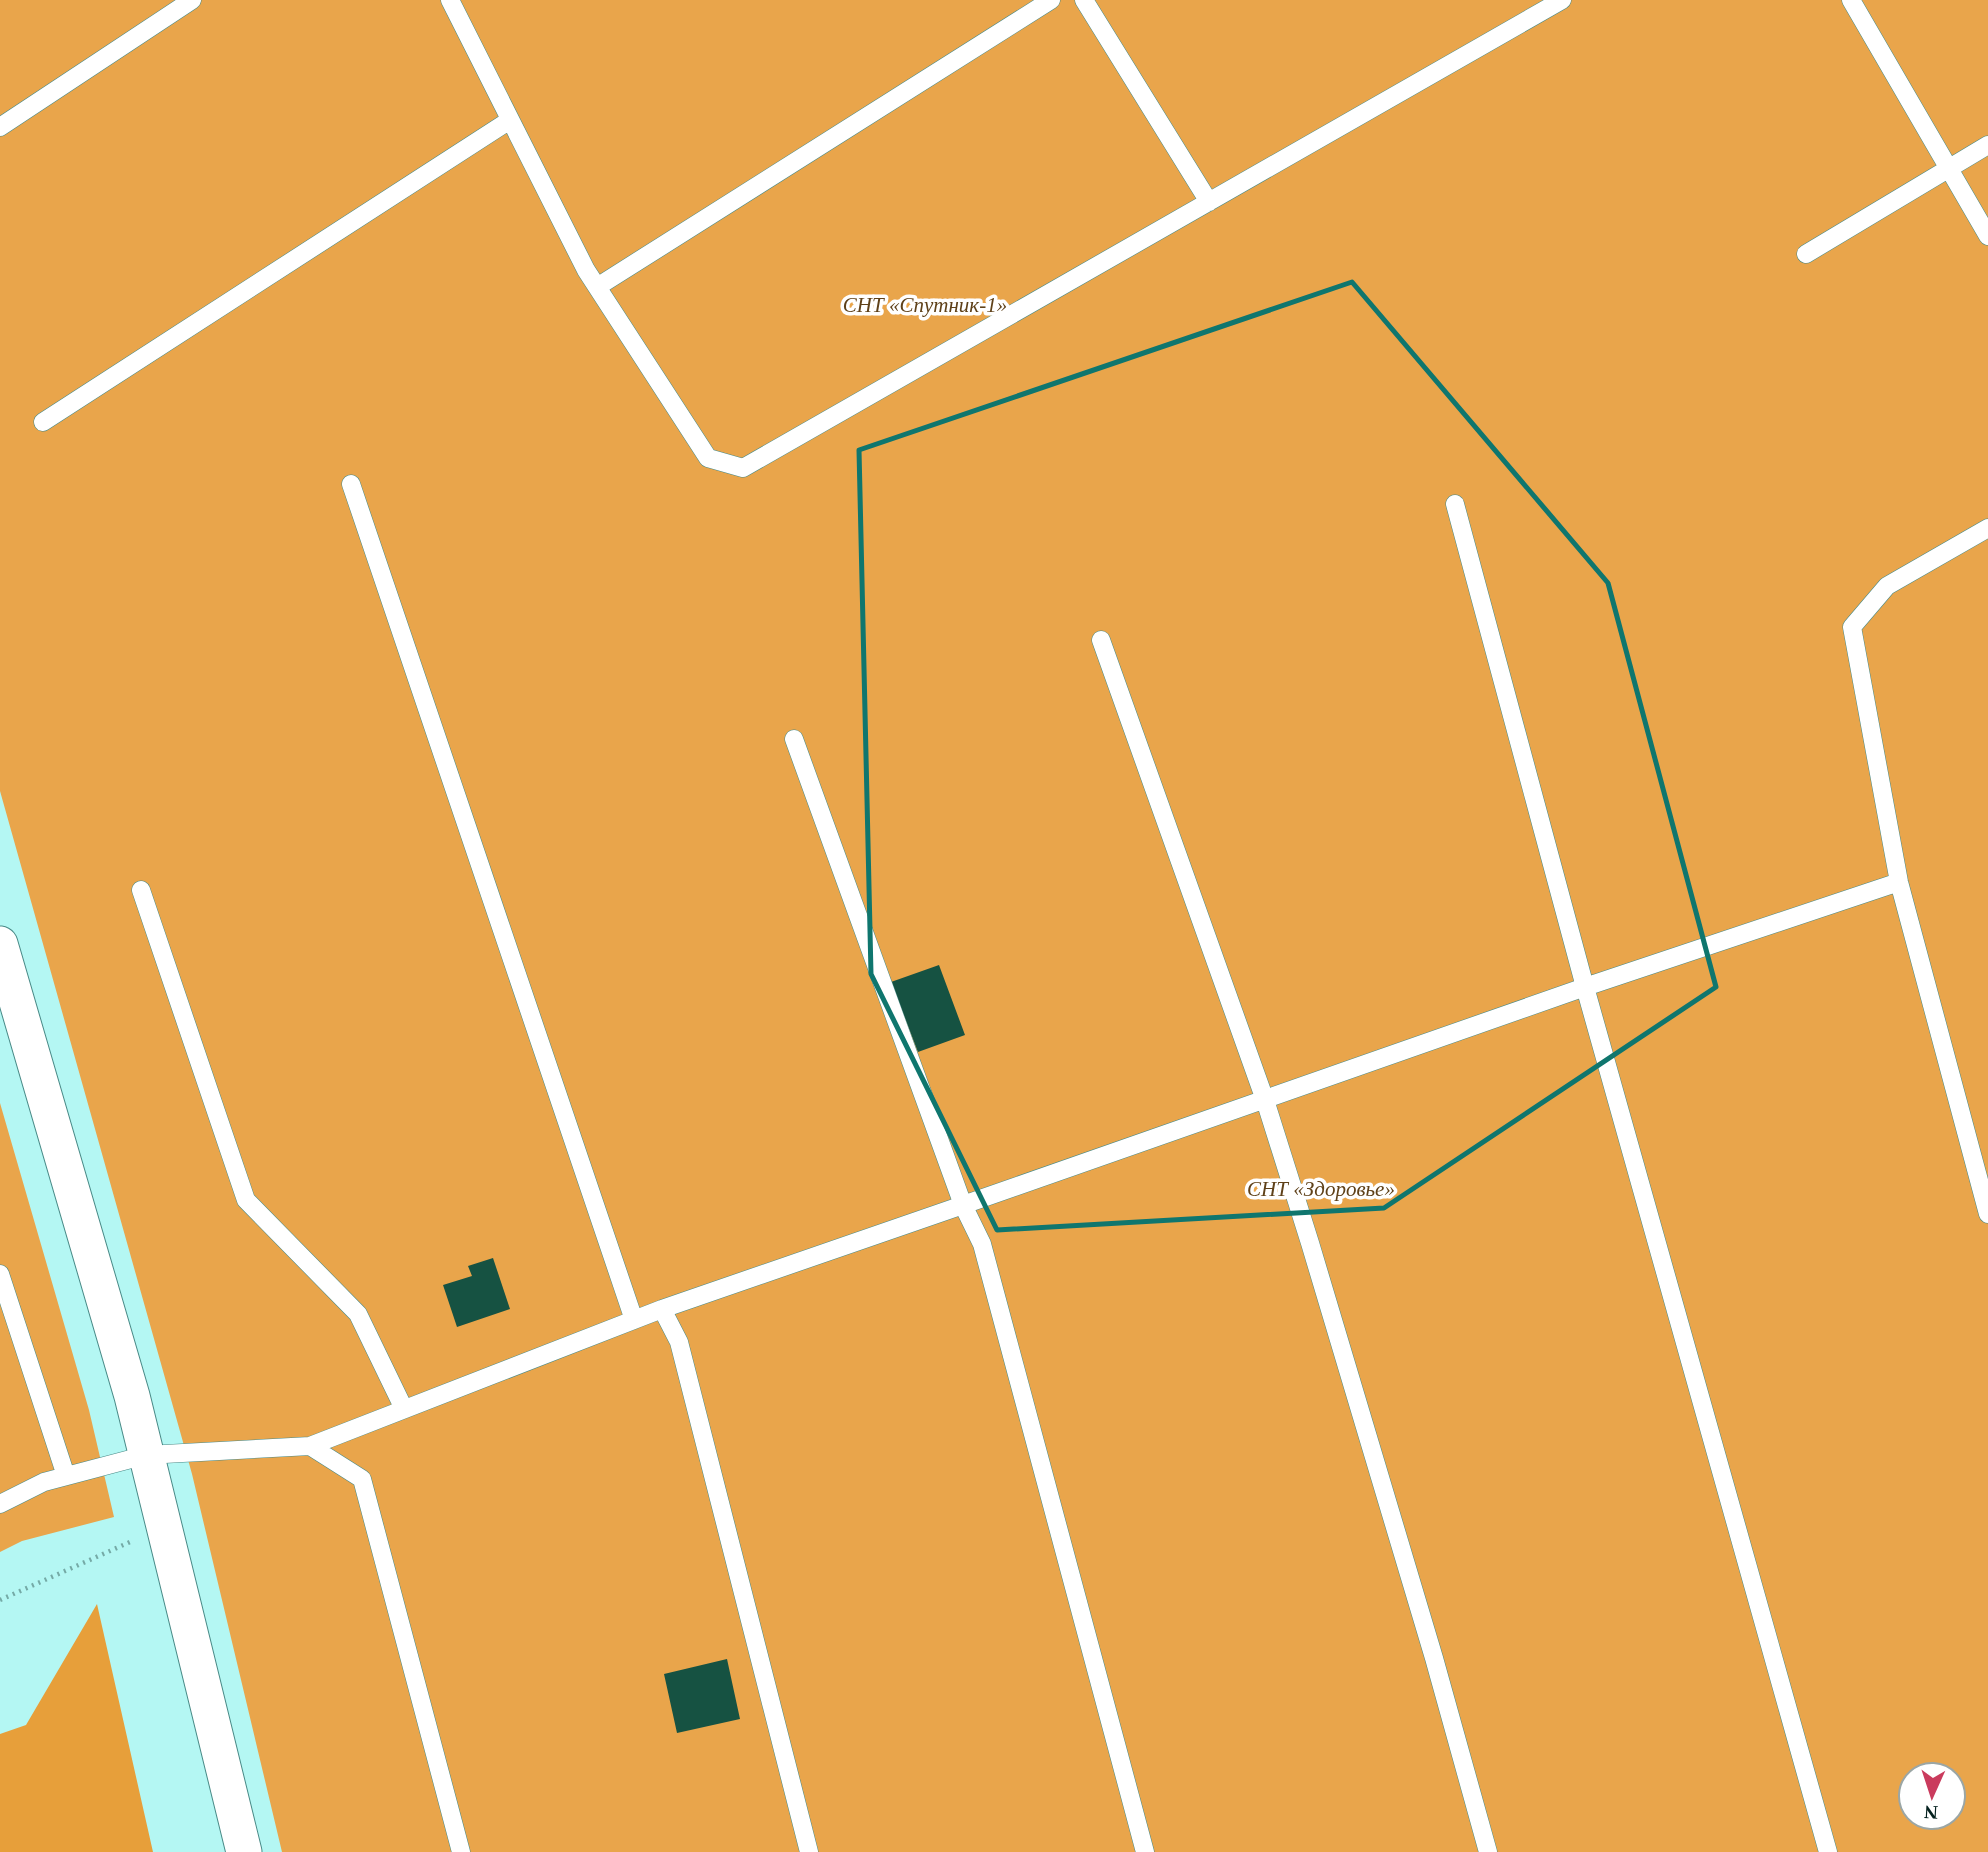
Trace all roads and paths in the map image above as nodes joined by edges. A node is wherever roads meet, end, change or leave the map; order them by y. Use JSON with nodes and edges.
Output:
{"nodes":[{"id":1,"x":192,"y":0,"type":"edge"},
{"id":2,"x":450,"y":0,"type":"edge"},
{"id":3,"x":1051,"y":0,"type":"edge"},
{"id":4,"x":1084,"y":0,"type":"edge"},
{"id":5,"x":1562,"y":0,"type":"edge"},
{"id":6,"x":1851,"y":0,"type":"edge"},
{"id":7,"x":510,"y":120,"type":"junction"},
{"id":8,"x":0,"y":127,"type":"edge"},
{"id":9,"x":1988,"y":145,"type":"edge"},
{"id":10,"x":1948,"y":168,"type":"junction"},
{"id":11,"x":1209,"y":202,"type":"junction"},
{"id":12,"x":1988,"y":236,"type":"edge"},
{"id":13,"x":1807,"y":254,"type":"dead end"},
{"id":14,"x":597,"y":287,"type":"junction"},
{"id":15,"x":43,"y":422,"type":"dead end"},
{"id":16,"x":351,"y":484,"type":"dead end"},
{"id":17,"x":1455,"y":503,"type":"dead end"},
{"id":18,"x":1988,"y":528,"type":"edge"},
{"id":19,"x":1101,"y":640,"type":"dead end"},
{"id":20,"x":794,"y":739,"type":"dead end"},
{"id":21,"x":1899,"y":882,"type":"junction"},
{"id":22,"x":141,"y":890,"type":"dead end"},
{"id":23,"x":0,"y":944,"type":"edge"},
{"id":24,"x":1585,"y":987,"type":"junction"},
{"id":25,"x":1265,"y":1100,"type":"junction"},
{"id":26,"x":963,"y":1205,"type":"junction"},
{"id":27,"x":1988,"y":1214,"type":"edge"},
{"id":28,"x":0,"y":1274,"type":"edge"},
{"id":29,"x":662,"y":1309,"type":"junction"},
{"id":30,"x":634,"y":1320,"type":"junction"},
{"id":31,"x":404,"y":1409,"type":"junction"},
{"id":32,"x":310,"y":1446,"type":"junction"},
{"id":33,"x":146,"y":1455,"type":"junction"},
{"id":34,"x":66,"y":1476,"type":"junction"},
{"id":35,"x":0,"y":1504,"type":"edge"},
{"id":36,"x":164,"y":1527,"type":"junction"},
{"id":37,"x":0,"y":1601,"type":"edge"},
{"id":38,"x":244,"y":1852,"type":"edge"},
{"id":39,"x":461,"y":1852,"type":"edge"},
{"id":40,"x":809,"y":1852,"type":"edge"},
{"id":41,"x":1145,"y":1852,"type":"edge"},
{"id":42,"x":1488,"y":1852,"type":"edge"},
{"id":43,"x":1828,"y":1852,"type":"edge"}],
"edges":[{"from":1,"to":8,"type":"lane"},
{"from":2,"to":7,"type":"lane"},
{"from":3,"to":14,"type":"lane"},
{"from":4,"to":11,"type":"lane"},
{"from":5,"to":11,"type":"lane"},
{"from":6,"to":10,"type":"lane"},
{"from":7,"to":14,"type":"lane"},
{"from":7,"to":15,"type":"lane"},
{"from":9,"to":10,"type":"lane"},
{"from":10,"to":12,"type":"lane"},
{"from":10,"to":13,"type":"lane"},
{"from":11,"to":14,"type":"lane"},
{"from":16,"to":30,"type":"lane"},
{"from":17,"to":24,"type":"lane"},
{"from":18,"to":21,"type":"lane"},
{"from":19,"to":25,"type":"lane"},
{"from":20,"to":26,"type":"lane"},
{"from":21,"to":24,"type":"lane"},
{"from":21,"to":27,"type":"lane"},
{"from":22,"to":31,"type":"lane"},
{"from":23,"to":33,"type":"street"},
{"from":24,"to":25,"type":"lane"},
{"from":24,"to":43,"type":"lane"},
{"from":25,"to":26,"type":"lane"},
{"from":25,"to":42,"type":"lane"},
{"from":26,"to":29,"type":"lane"},
{"from":26,"to":41,"type":"lane"},
{"from":28,"to":34,"type":"lane"},
{"from":29,"to":30,"type":"lane"},
{"from":29,"to":40,"type":"lane"},
{"from":30,"to":31,"type":"lane"},
{"from":31,"to":32,"type":"lane"},
{"from":32,"to":33,"type":"lane"},
{"from":32,"to":39,"type":"lane"},
{"from":33,"to":34,"type":"lane"},
{"from":33,"to":36,"type":"street"},
{"from":34,"to":35,"type":"lane"},
{"from":36,"to":37,"type":"path"},
{"from":36,"to":38,"type":"street"}]}
